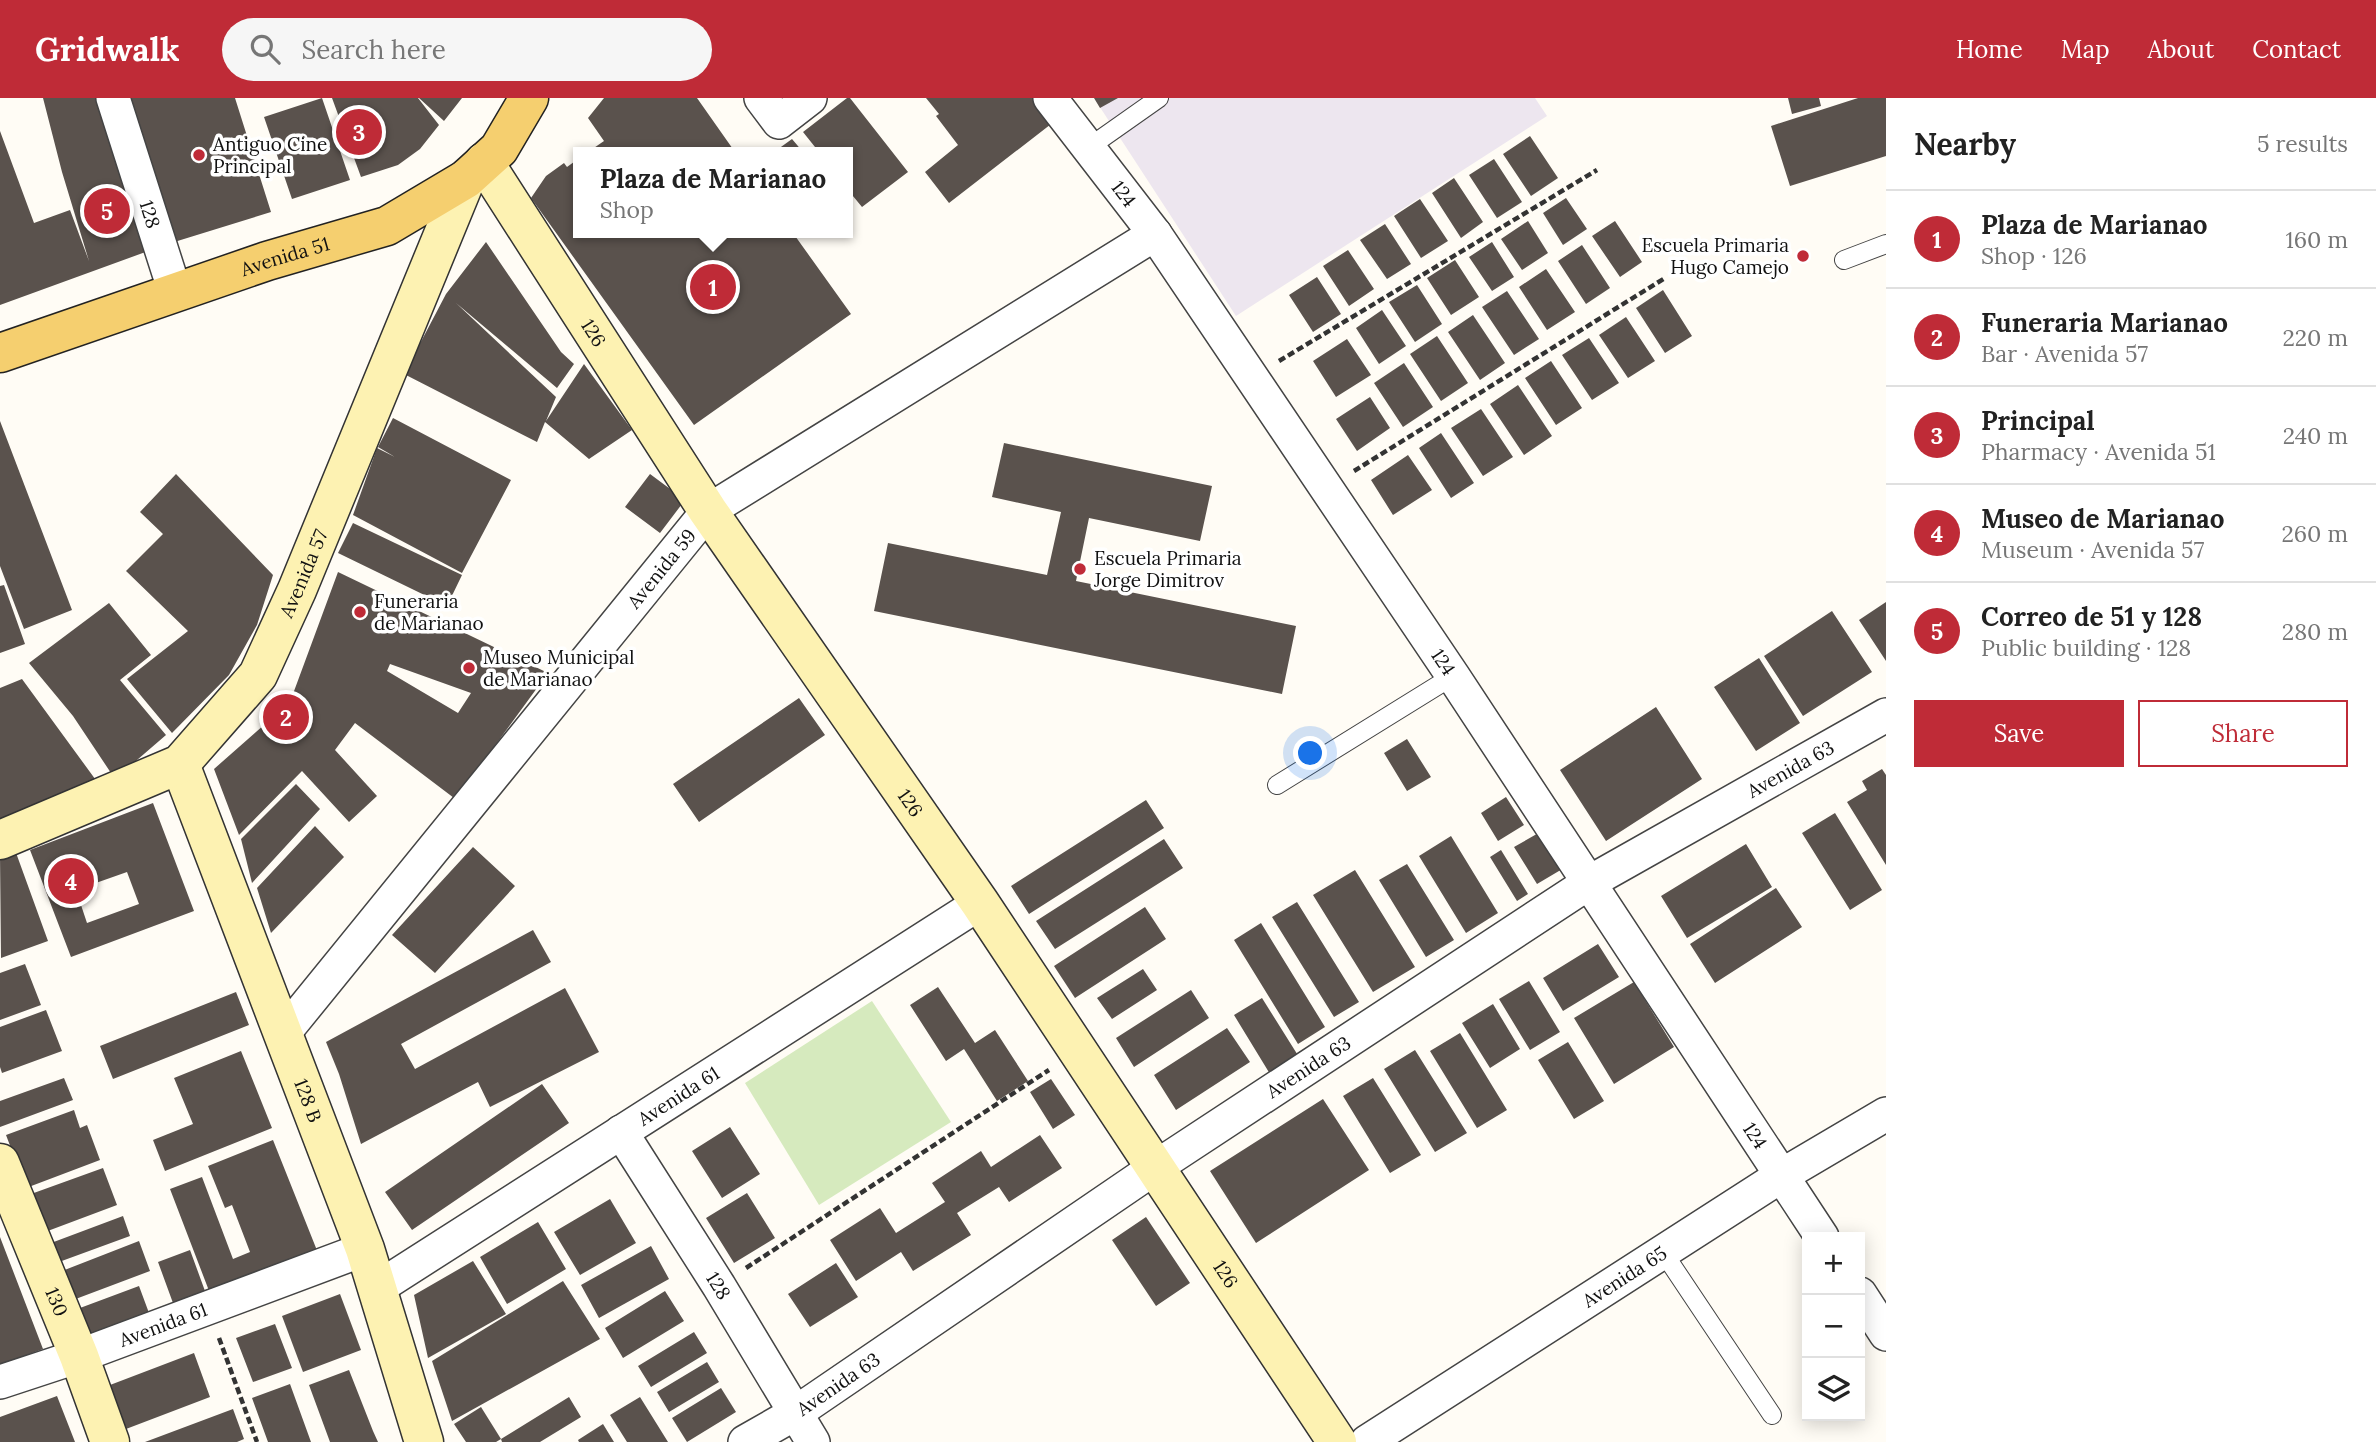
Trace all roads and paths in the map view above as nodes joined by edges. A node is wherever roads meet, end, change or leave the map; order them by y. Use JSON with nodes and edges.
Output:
{"nodes":[{"id":1,"x":113,"y":98,"type":"edge"},
{"id":2,"x":529,"y":98,"type":"edge"},
{"id":3,"x":810,"y":98,"type":"edge"},
{"id":4,"x":1050,"y":98,"type":"edge"},
{"id":5,"x":1160,"y":98,"type":"edge"},
{"id":6,"x":770,"y":110,"type":"edge"},
{"id":7,"x":1088,"y":148,"type":"junction"},
{"id":8,"x":1597,"y":170,"type":"dead end"},
{"id":9,"x":475,"y":171,"type":"junction"},
{"id":10,"x":1155,"y":234,"type":"junction"},
{"id":11,"x":1886,"y":244,"type":"edge"},
{"id":12,"x":1844,"y":260,"type":"dead end"},
{"id":13,"x":1665,"y":278,"type":"dead end"},
{"id":14,"x":175,"y":292,"type":"junction"},
{"id":15,"x":0,"y":353,"type":"edge"},
{"id":16,"x":1251,"y":378,"type":"junction"},
{"id":17,"x":1326,"y":488,"type":"junction"},
{"id":18,"x":708,"y":511,"type":"junction"},
{"id":19,"x":1453,"y":676,"type":"junction"},
{"id":20,"x":1886,"y":715,"type":"edge"},
{"id":21,"x":180,"y":764,"type":"junction"},
{"id":22,"x":1277,"y":785,"type":"dead end"},
{"id":23,"x":0,"y":840,"type":"edge"},
{"id":24,"x":1590,"y":882,"type":"junction"},
{"id":25,"x":980,"y":903,"type":"junction"},
{"id":26,"x":283,"y":1034,"type":"junction"},
{"id":27,"x":1078,"y":1050,"type":"junction"},
{"id":28,"x":1886,"y":1114,"type":"edge"},
{"id":29,"x":621,"y":1132,"type":"junction"},
{"id":30,"x":0,"y":1163,"type":"edge"},
{"id":31,"x":1156,"y":1167,"type":"junction"},
{"id":32,"x":1781,"y":1175,"type":"junction"},
{"id":33,"x":1819,"y":1232,"type":"edge"},
{"id":34,"x":365,"y":1249,"type":"junction"},
{"id":35,"x":1663,"y":1252,"type":"junction"},
{"id":36,"x":719,"y":1286,"type":"junction"},
{"id":37,"x":376,"y":1289,"type":"junction"},
{"id":38,"x":1861,"y":1295,"type":"edge"},
{"id":39,"x":208,"y":1307,"type":"junction"},
{"id":40,"x":1886,"y":1334,"type":"edge"},
{"id":41,"x":79,"y":1356,"type":"junction"},
{"id":42,"x":0,"y":1382,"type":"edge"},
{"id":43,"x":794,"y":1414,"type":"junction"},
{"id":44,"x":1772,"y":1415,"type":"dead end"},
{"id":45,"x":110,"y":1442,"type":"edge"},
{"id":46,"x":257,"y":1442,"type":"edge"},
{"id":47,"x":424,"y":1442,"type":"edge"},
{"id":48,"x":745,"y":1442,"type":"edge"},
{"id":49,"x":813,"y":1442,"type":"edge"},
{"id":50,"x":1336,"y":1442,"type":"edge"},
{"id":51,"x":1367,"y":1442,"type":"edge"}],
"edges":[{"from":1,"to":14,"type":"street","name":"128"},
{"from":2,"to":9,"type":"main road","name":"Avenida 51"},
{"from":3,"to":6,"type":"street"},
{"from":4,"to":7,"type":"street","name":"124"},
{"from":5,"to":7,"type":"lane"},
{"from":7,"to":10,"type":"street","name":"124"},
{"from":8,"to":16,"type":"path"},
{"from":9,"to":14,"type":"main road","name":"Avenida 51"},
{"from":9,"to":18,"type":"street","name":"126"},
{"from":9,"to":21,"type":"street","name":"Avenida 57"},
{"from":10,"to":16,"type":"street","name":"124"},
{"from":10,"to":18,"type":"street","name":"Avenida 59"},
{"from":11,"to":12,"type":"lane"},
{"from":13,"to":17,"type":"path"},
{"from":14,"to":15,"type":"main road","name":"Avenida 51"},
{"from":16,"to":17,"type":"street","name":"124"},
{"from":17,"to":19,"type":"street","name":"124"},
{"from":18,"to":25,"type":"street","name":"126"},
{"from":18,"to":26,"type":"street","name":"Avenida 59"},
{"from":19,"to":22,"type":"lane"},
{"from":19,"to":24,"type":"street","name":"124"},
{"from":20,"to":24,"type":"street","name":"Avenida 63"},
{"from":21,"to":23,"type":"street","name":"Avenida 57"},
{"from":21,"to":26,"type":"street","name":"128 B"},
{"from":24,"to":31,"type":"street","name":"Avenida 63"},
{"from":24,"to":32,"type":"street","name":"124"},
{"from":25,"to":27,"type":"street","name":"126"},
{"from":25,"to":29,"type":"street","name":"Avenida 61"},
{"from":26,"to":34,"type":"street","name":"128 B"},
{"from":27,"to":31,"type":"street","name":"126"},
{"from":27,"to":36,"type":"path"},
{"from":28,"to":32,"type":"street","name":"Avenida 65"},
{"from":29,"to":36,"type":"street","name":"128"},
{"from":29,"to":37,"type":"street","name":"Avenida 61"},
{"from":30,"to":41,"type":"street","name":"130"},
{"from":31,"to":43,"type":"street","name":"Avenida 63"},
{"from":31,"to":50,"type":"street","name":"126"},
{"from":32,"to":33,"type":"street","name":"124"},
{"from":32,"to":35,"type":"street","name":"Avenida 65"},
{"from":34,"to":37,"type":"street","name":"128 B"},
{"from":34,"to":39,"type":"street","name":"Avenida 61"},
{"from":35,"to":44,"type":"lane"},
{"from":35,"to":51,"type":"street","name":"Avenida 65"},
{"from":36,"to":43,"type":"street","name":"128"},
{"from":37,"to":47,"type":"street","name":"128 B"},
{"from":38,"to":40,"type":"street"},
{"from":39,"to":41,"type":"street","name":"Avenida 61"},
{"from":39,"to":46,"type":"path"},
{"from":41,"to":42,"type":"street","name":"Avenida 61"},
{"from":41,"to":45,"type":"street","name":"130"},
{"from":43,"to":48,"type":"street","name":"Avenida 63"},
{"from":43,"to":49,"type":"street","name":"128"}]}
